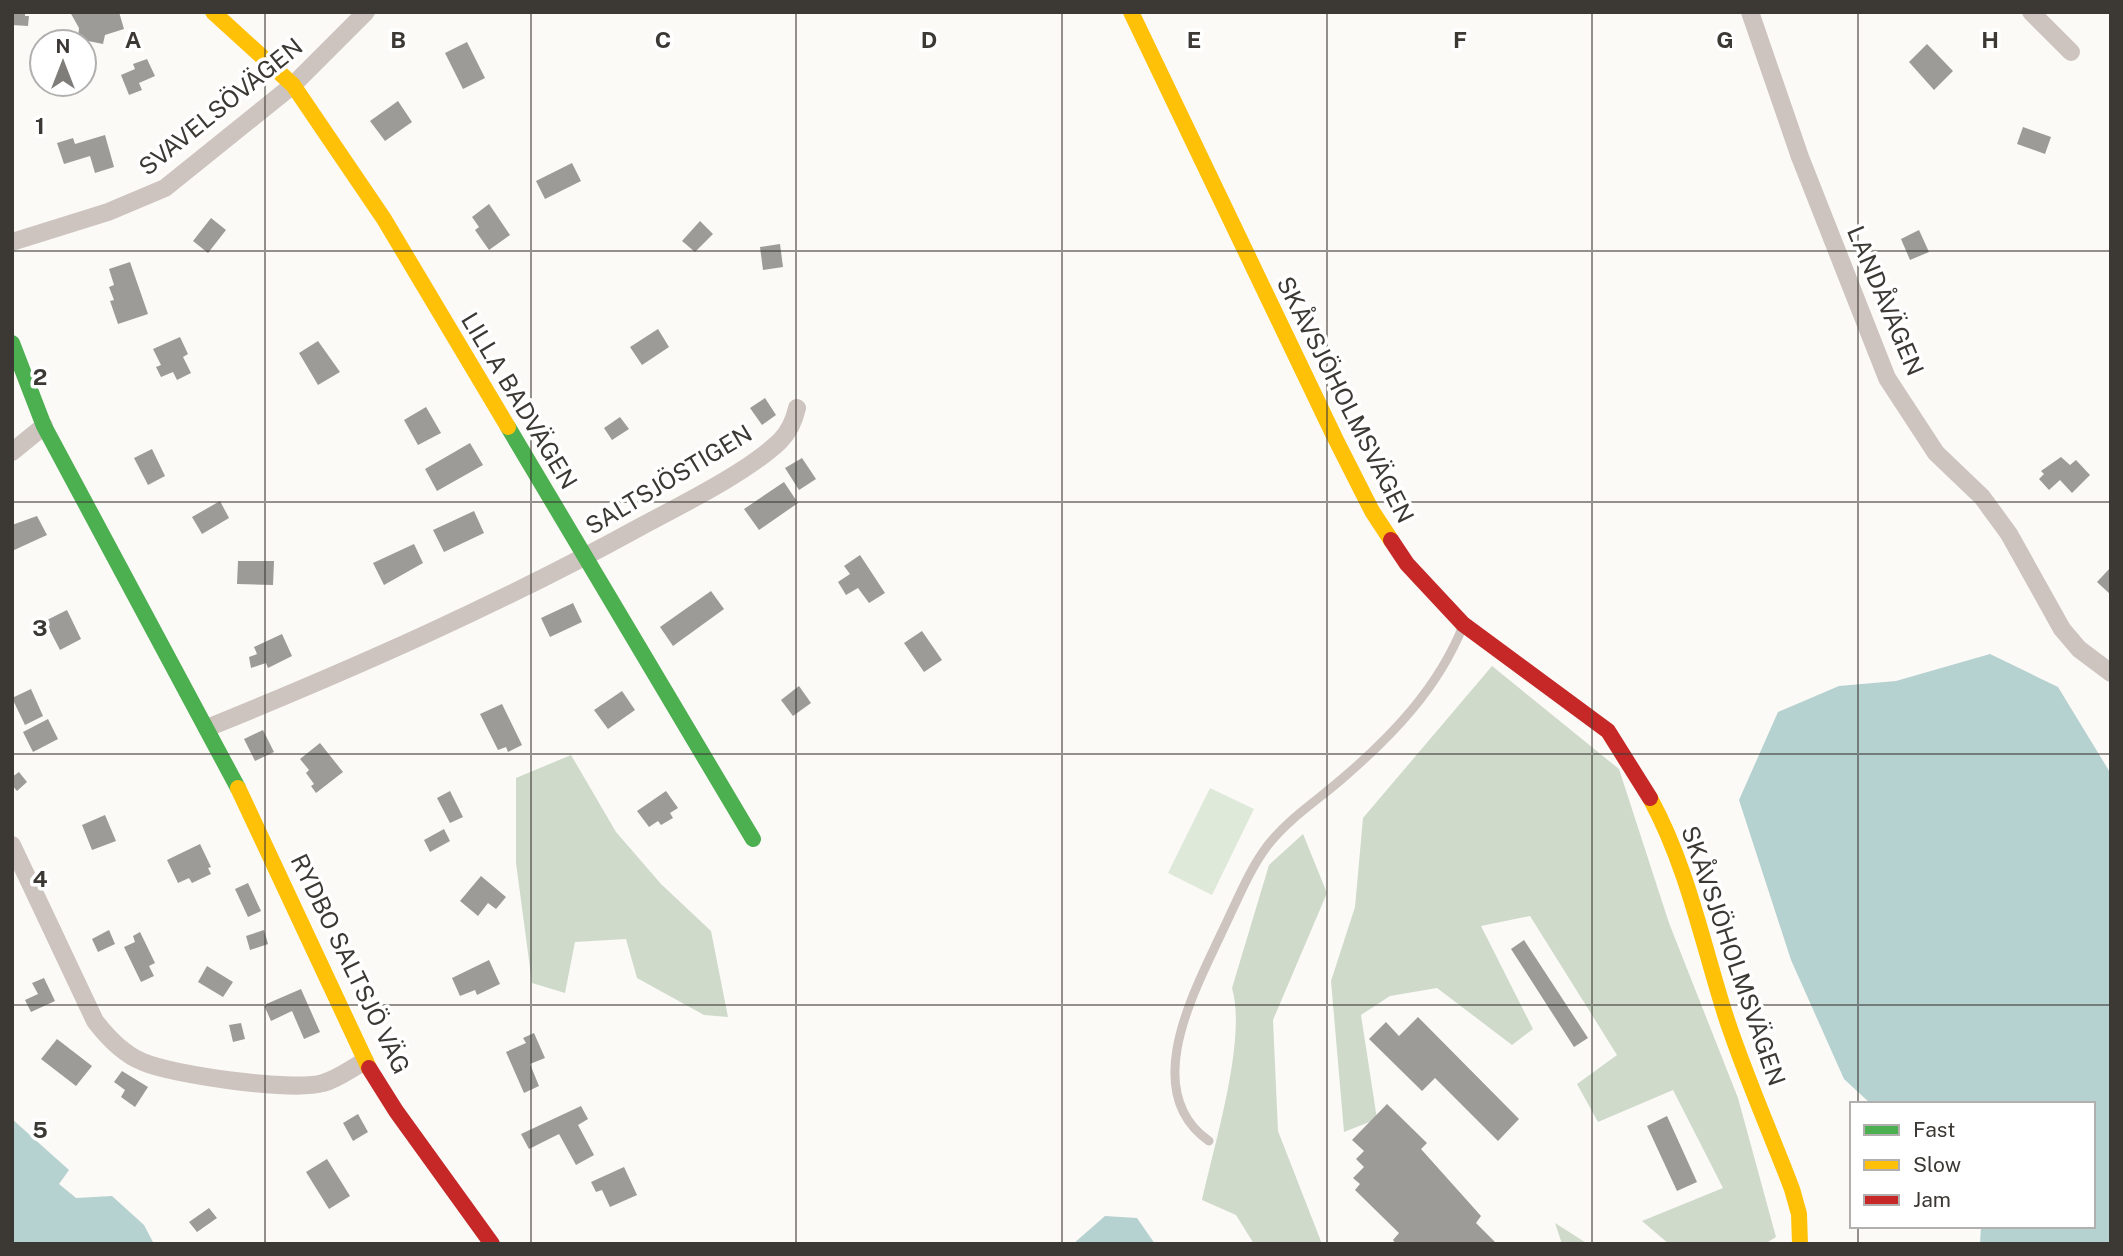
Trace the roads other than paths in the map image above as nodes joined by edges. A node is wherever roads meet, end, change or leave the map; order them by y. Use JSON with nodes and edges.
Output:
{"nodes":[{"id":1,"x":213,"y":12,"type":"edge"},
{"id":2,"x":366,"y":12,"type":"edge"},
{"id":3,"x":1131,"y":12,"type":"edge"},
{"id":4,"x":1750,"y":12,"type":"edge"},
{"id":5,"x":2031,"y":12,"type":"edge"},
{"id":6,"x":2071,"y":52,"type":"dead end"},
{"id":7,"x":293,"y":85,"type":"junction"},
{"id":8,"x":12,"y":242,"type":"edge"},
{"id":9,"x":12,"y":343,"type":"edge"},
{"id":10,"x":797,"y":408,"type":"dead end"},
{"id":11,"x":44,"y":426,"type":"junction"},
{"id":12,"x":12,"y":452,"type":"edge"},
{"id":13,"x":586,"y":557,"type":"junction"},
{"id":14,"x":1464,"y":624,"type":"junction"},
{"id":15,"x":2111,"y":673,"type":"edge"},
{"id":16,"x":207,"y":728,"type":"junction"},
{"id":17,"x":753,"y":839,"type":"dead end"},
{"id":18,"x":12,"y":845,"type":"edge"},
{"id":19,"x":365,"y":1061,"type":"junction"},
{"id":20,"x":1209,"y":1141,"type":"dead end"},
{"id":21,"x":492,"y":1244,"type":"edge"},
{"id":22,"x":1800,"y":1244,"type":"edge"}],
"edges":[{"from":1,"to":7,"type":"street","name":"LILLA BADVÄGEN"},
{"from":2,"to":7,"type":"street","name":"SVAVELSÖVÄGEN"},
{"from":3,"to":14,"type":"street","name":"SKÅVSJÖHOLMSVÄGEN"},
{"from":4,"to":15,"type":"street","name":"LANDÅVÄGEN"},
{"from":5,"to":6,"type":"street"},
{"from":7,"to":8,"type":"street","name":"SVAVELSÖVÄGEN"},
{"from":7,"to":13,"type":"street","name":"LILLA BADVÄGEN"},
{"from":9,"to":11,"type":"street","name":"RYDBO SALTSJÖ VÄG"},
{"from":10,"to":13,"type":"street","name":"SALTSJÖSTIGEN"},
{"from":11,"to":12,"type":"street"},
{"from":11,"to":16,"type":"street","name":"RYDBO SALTSJÖ VÄG"},
{"from":13,"to":16,"type":"street"},
{"from":13,"to":17,"type":"street","name":"LILLA BADVÄGEN"},
{"from":14,"to":20,"type":"lane"},
{"from":14,"to":22,"type":"street","name":"SKÅVSJÖHOLMSVÄGEN"},
{"from":16,"to":19,"type":"street","name":"RYDBO SALTSJÖ VÄG"},
{"from":18,"to":19,"type":"street"},
{"from":19,"to":21,"type":"street","name":"RYDBO SALTSJÖ VÄG"}]}
